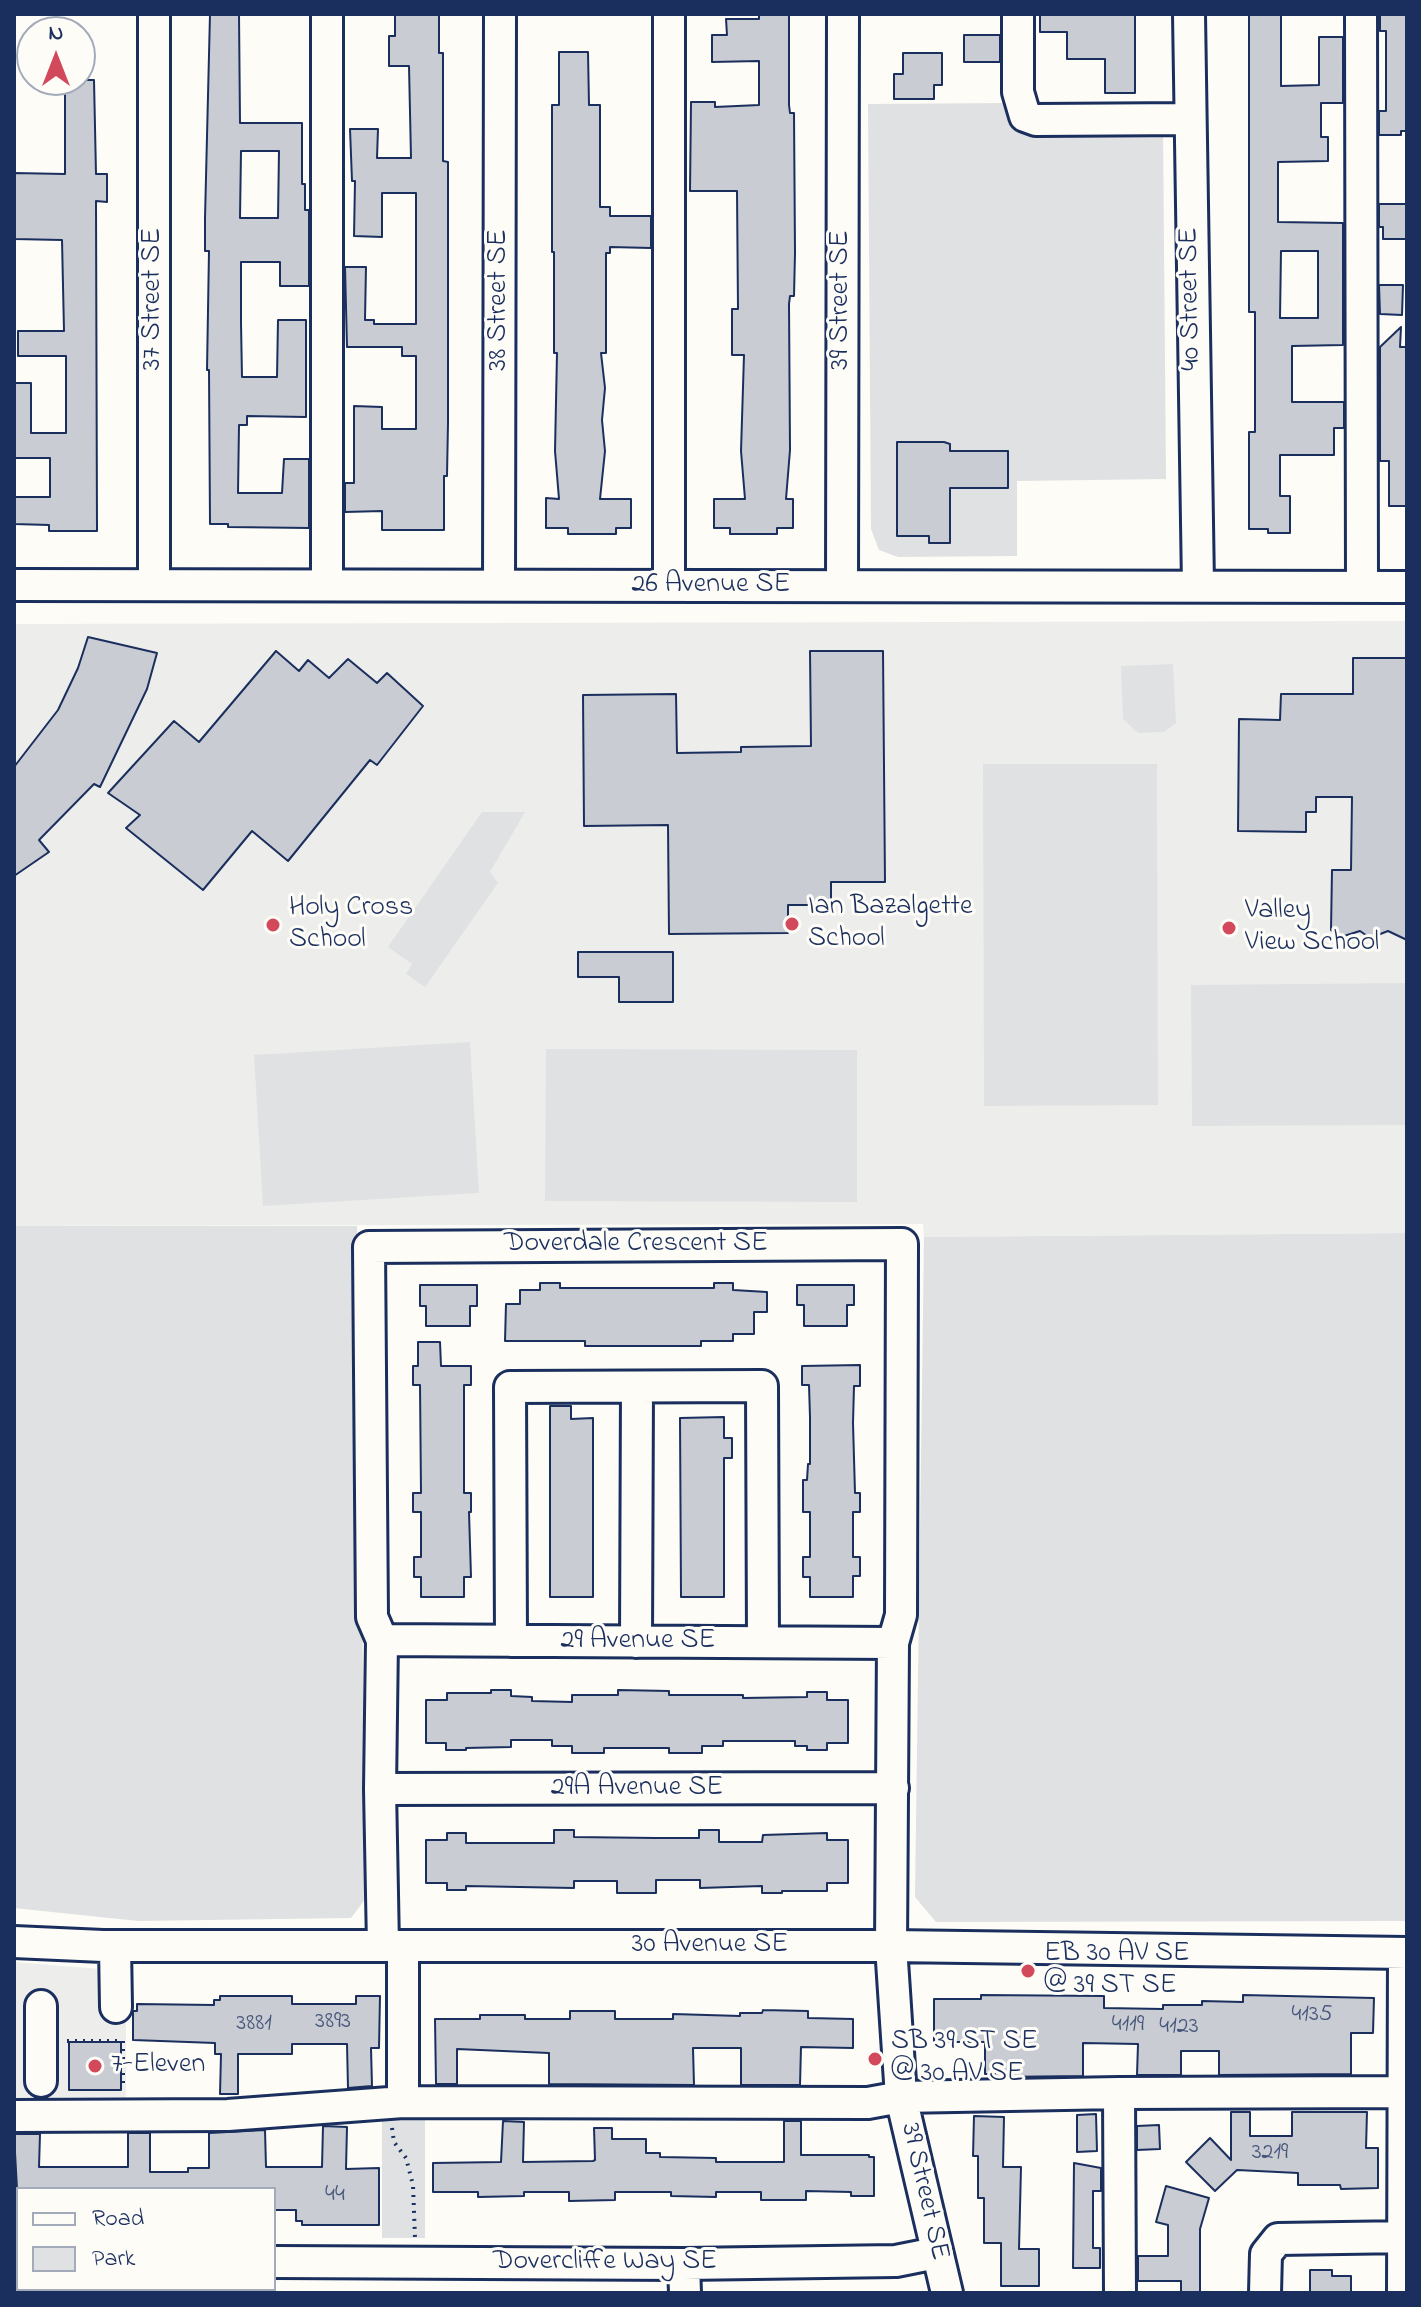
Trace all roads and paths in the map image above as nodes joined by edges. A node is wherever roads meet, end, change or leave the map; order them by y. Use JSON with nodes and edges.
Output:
{"nodes":[{"id":1,"x":154,"y":14,"type":"edge"},
{"id":2,"x":327,"y":14,"type":"edge"},
{"id":3,"x":500,"y":14,"type":"edge"},
{"id":4,"x":669,"y":14,"type":"edge"},
{"id":5,"x":843,"y":14,"type":"edge"},
{"id":6,"x":1018,"y":14,"type":"edge"},
{"id":7,"x":1189,"y":14,"type":"edge"},
{"id":8,"x":1361,"y":14,"type":"edge"},
{"id":9,"x":1189,"y":119,"type":"junction"},
{"id":10,"x":14,"y":585,"type":"edge"},
{"id":11,"x":154,"y":585,"type":"junction"},
{"id":12,"x":327,"y":585,"type":"junction"},
{"id":13,"x":499,"y":585,"type":"junction"},
{"id":14,"x":1198,"y":585,"type":"junction"},
{"id":15,"x":669,"y":586,"type":"junction"},
{"id":16,"x":842,"y":586,"type":"junction"},
{"id":17,"x":1362,"y":586,"type":"junction"},
{"id":18,"x":1407,"y":587,"type":"edge"},
{"id":19,"x":637,"y":1387,"type":"junction"},
{"id":20,"x":382,"y":1640,"type":"junction"},
{"id":21,"x":511,"y":1641,"type":"junction"},
{"id":22,"x":636,"y":1642,"type":"junction"},
{"id":23,"x":763,"y":1642,"type":"junction"},
{"id":24,"x":893,"y":1643,"type":"junction"},
{"id":25,"x":893,"y":1788,"type":"junction"},
{"id":26,"x":380,"y":1789,"type":"junction"},
{"id":27,"x":14,"y":1942,"type":"edge"},
{"id":28,"x":115,"y":1946,"type":"junction"},
{"id":29,"x":393,"y":1946,"type":"junction"},
{"id":30,"x":891,"y":1946,"type":"junction"},
{"id":31,"x":1405,"y":1953,"type":"edge"},
{"id":32,"x":41,"y":2006,"type":"dead end"},
{"id":33,"x":116,"y":2007,"type":"dead end"},
{"id":34,"x":67,"y":2041,"type":"dead end"},
{"id":35,"x":41,"y":2081,"type":"dead end"},
{"id":36,"x":1403,"y":2092,"type":"junction"},
{"id":37,"x":1119,"y":2093,"type":"junction"},
{"id":38,"x":901,"y":2097,"type":"junction"},
{"id":39,"x":123,"y":2100,"type":"dead end"},
{"id":40,"x":397,"y":2102,"type":"junction"},
{"id":41,"x":14,"y":2116,"type":"edge"},
{"id":42,"x":1405,"y":2237,"type":"edge"},
{"id":43,"x":415,"y":2240,"type":"dead end"},
{"id":44,"x":936,"y":2253,"type":"junction"},
{"id":45,"x":276,"y":2262,"type":"edge"},
{"id":46,"x":684,"y":2278,"type":"edge"},
{"id":47,"x":947,"y":2293,"type":"edge"},
{"id":48,"x":1120,"y":2293,"type":"edge"},
{"id":49,"x":1265,"y":2293,"type":"edge"},
{"id":50,"x":1403,"y":2293,"type":"edge"}],
"edges":[{"from":1,"to":11,"type":"street","name":"37 Street SE"},
{"from":2,"to":12,"type":"street"},
{"from":3,"to":13,"type":"street","name":"38 Street SE"},
{"from":4,"to":15,"type":"street"},
{"from":5,"to":16,"type":"street","name":"39 Street SE"},
{"from":6,"to":9,"type":"street"},
{"from":7,"to":9,"type":"street","name":"40 Street SE"},
{"from":8,"to":17,"type":"street"},
{"from":9,"to":14,"type":"street","name":"40 Street SE"},
{"from":10,"to":11,"type":"street","name":"26 Avenue SE"},
{"from":11,"to":12,"type":"street","name":"26 Avenue SE"},
{"from":12,"to":13,"type":"street","name":"26 Avenue SE"},
{"from":13,"to":15,"type":"street","name":"26 Avenue SE"},
{"from":14,"to":16,"type":"street","name":"26 Avenue SE"},
{"from":14,"to":17,"type":"street","name":"26 Avenue SE"},
{"from":15,"to":16,"type":"street","name":"26 Avenue SE"},
{"from":17,"to":18,"type":"street","name":"26 Avenue SE"},
{"from":19,"to":21,"type":"street"},
{"from":19,"to":22,"type":"street"},
{"from":19,"to":23,"type":"street"},
{"from":20,"to":21,"type":"street","name":"29 Avenue SE"},
{"from":20,"to":24,"type":"street","name":"Doverdale Crescent SE"},
{"from":20,"to":26,"type":"street","name":"Doverdale Crescent SE"},
{"from":21,"to":22,"type":"street","name":"29 Avenue SE"},
{"from":22,"to":23,"type":"street","name":"29 Avenue SE"},
{"from":23,"to":24,"type":"street","name":"29 Avenue SE"},
{"from":24,"to":25,"type":"street","name":"Doverdale Crescent SE"},
{"from":25,"to":26,"type":"street","name":"29A Avenue SE"},
{"from":25,"to":30,"type":"street","name":"Doverdale Crescent SE"},
{"from":26,"to":29,"type":"street","name":"Doverdale Crescent SE"},
{"from":27,"to":28,"type":"street","name":"30 Avenue SE"},
{"from":28,"to":29,"type":"street","name":"30 Avenue SE"},
{"from":28,"to":33,"type":"street"},
{"from":29,"to":30,"type":"street","name":"30 Avenue SE"},
{"from":29,"to":40,"type":"street","name":"Doverdale Crescent SE"},
{"from":30,"to":31,"type":"street","name":"30 Avenue SE"},
{"from":30,"to":38,"type":"street","name":"39 Street SE"},
{"from":31,"to":36,"type":"street"},
{"from":32,"to":35,"type":"street"},
{"from":34,"to":39,"type":"path"},
{"from":36,"to":37,"type":"street"},
{"from":36,"to":42,"type":"street"},
{"from":37,"to":38,"type":"street"},
{"from":37,"to":48,"type":"street"},
{"from":38,"to":40,"type":"street"},
{"from":38,"to":44,"type":"street","name":"39 Street SE"},
{"from":40,"to":41,"type":"street"},
{"from":40,"to":43,"type":"path"},
{"from":42,"to":49,"type":"street"},
{"from":42,"to":50,"type":"street"},
{"from":44,"to":46,"type":"street","name":"Dovercliffe Way SE"},
{"from":44,"to":47,"type":"street","name":"39 Street SE"},
{"from":45,"to":46,"type":"street","name":"Dovercliffe Way SE"}]}
